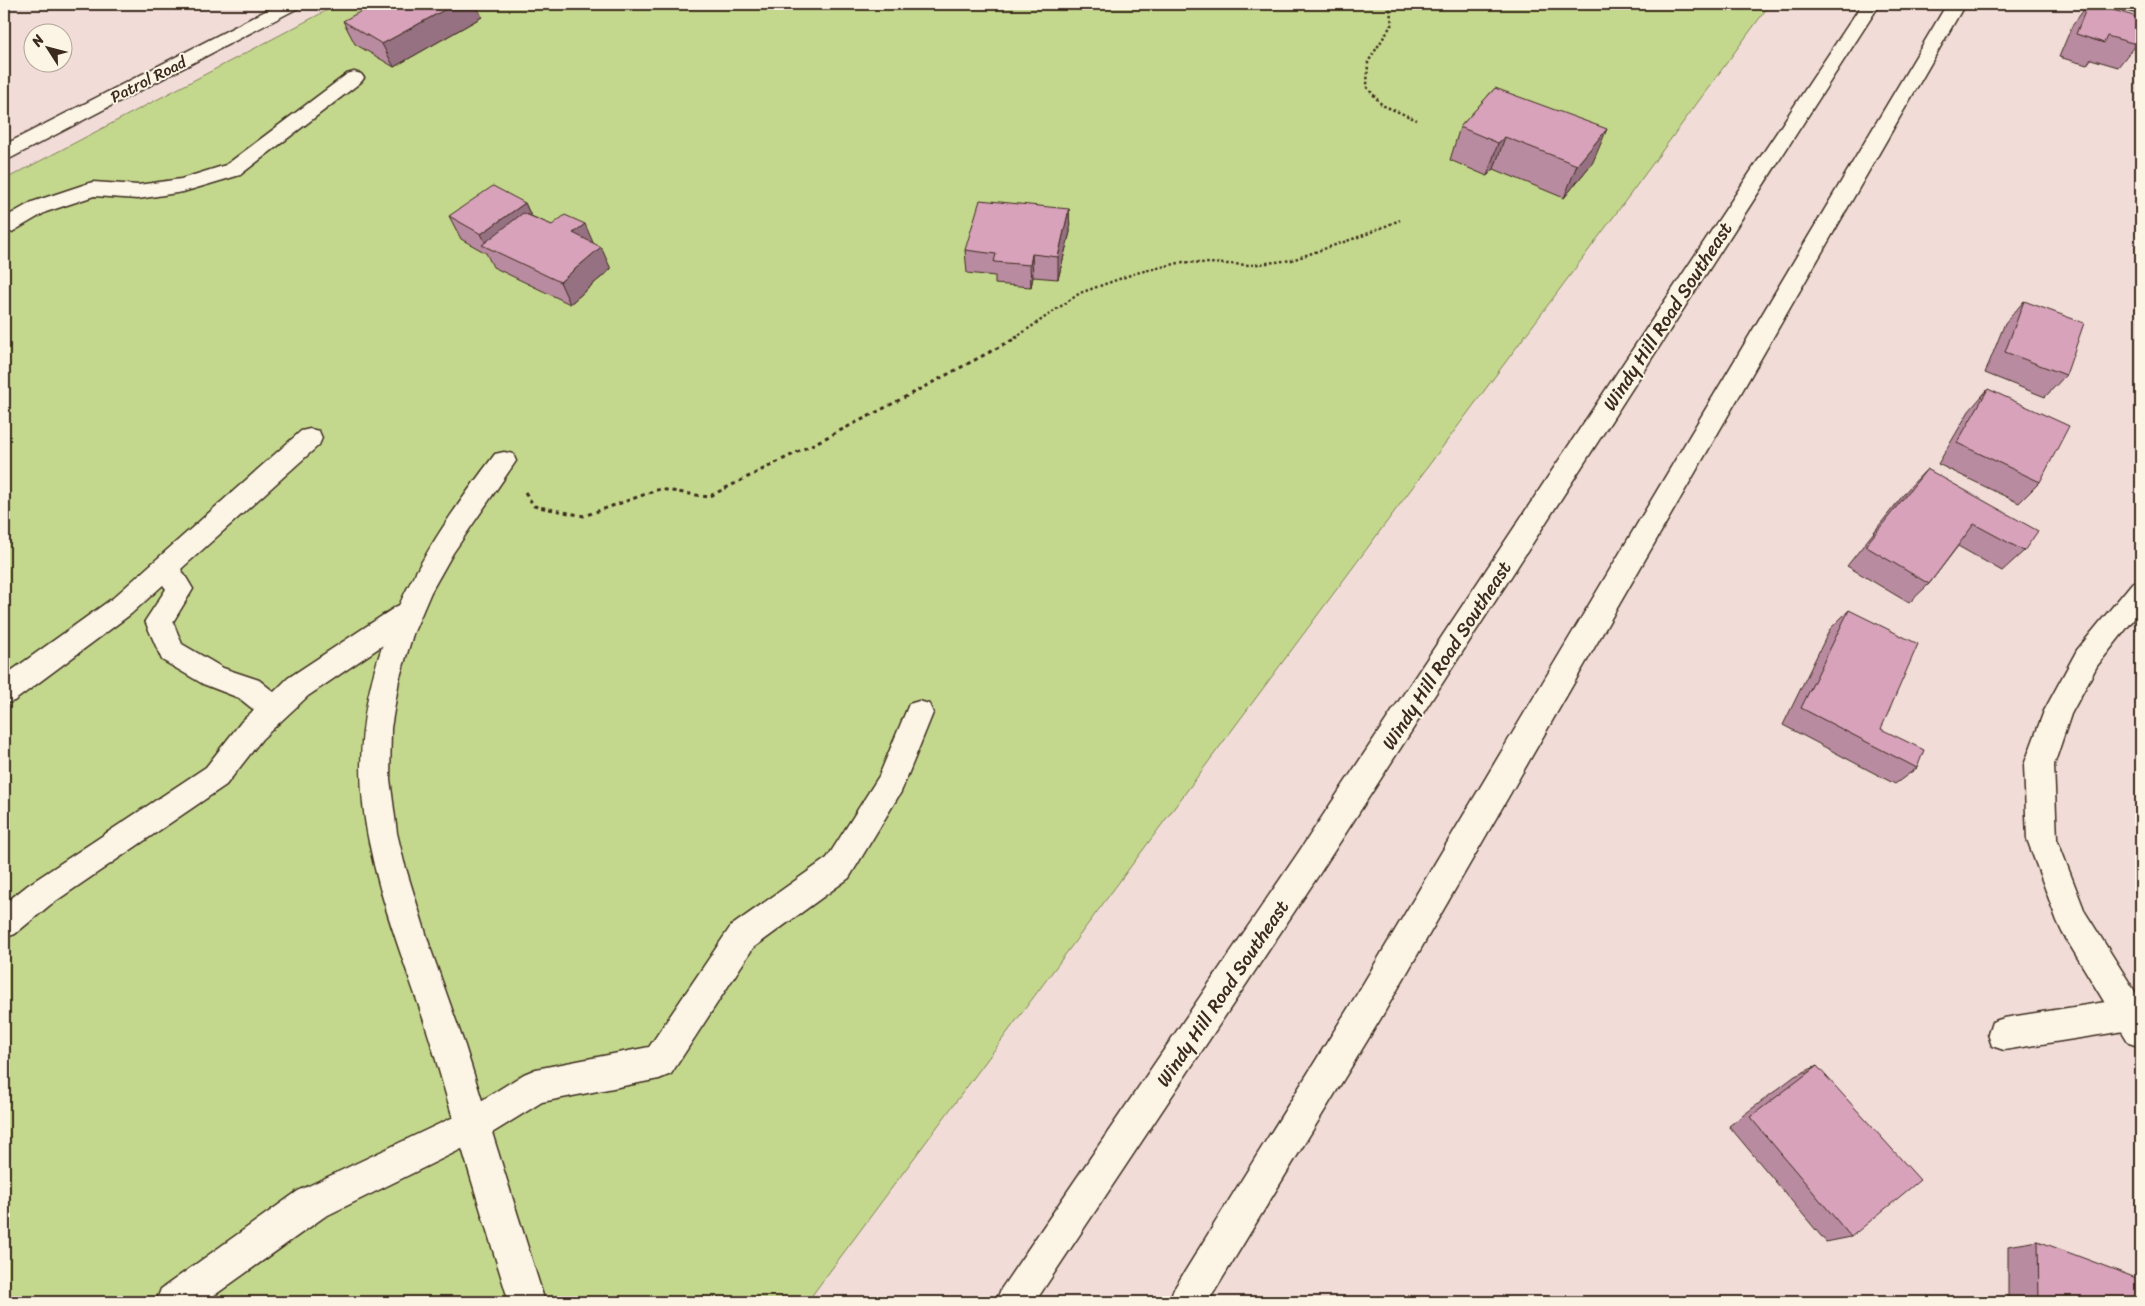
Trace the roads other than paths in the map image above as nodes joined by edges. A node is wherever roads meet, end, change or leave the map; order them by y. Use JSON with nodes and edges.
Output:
{"nodes":[{"id":1,"x":292,"y":4,"type":"edge"},
{"id":2,"x":1872,"y":4,"type":"edge"},
{"id":3,"x":1956,"y":4,"type":"edge"},
{"id":4,"x":2124,"y":4,"type":"edge"},
{"id":5,"x":2141,"y":9,"type":"edge"},
{"id":6,"x":354,"y":78,"type":"dead end"},
{"id":7,"x":4,"y":153,"type":"edge"},
{"id":8,"x":4,"y":227,"type":"edge"},
{"id":9,"x":310,"y":438,"type":"dead end"},
{"id":10,"x":504,"y":461,"type":"road end"},
{"id":11,"x":166,"y":567,"type":"junction"},
{"id":12,"x":2141,"y":591,"type":"edge"},
{"id":13,"x":407,"y":614,"type":"junction"},
{"id":14,"x":4,"y":692,"type":"edge"},
{"id":15,"x":275,"y":709,"type":"junction"},
{"id":16,"x":919,"y":713,"type":"dead end"},
{"id":17,"x":4,"y":922,"type":"edge"},
{"id":18,"x":2136,"y":1022,"type":"edge"},
{"id":19,"x":2004,"y":1034,"type":"dead end"},
{"id":20,"x":472,"y":1126,"type":"junction"},
{"id":21,"x":174,"y":1302,"type":"edge"},
{"id":22,"x":528,"y":1302,"type":"edge"},
{"id":23,"x":1014,"y":1302,"type":"edge"},
{"id":24,"x":1187,"y":1302,"type":"edge"}],
"edges":[{"from":1,"to":7,"type":"main road","name":"Patrol Road"},
{"from":2,"to":23,"type":"main road","name":"Windy Hill Road Southeast"},
{"from":3,"to":24,"type":"main road"},
{"from":4,"to":5,"type":"main road"},
{"from":6,"to":8,"type":"main road"},
{"from":9,"to":11,"type":"main road"},
{"from":10,"to":13,"type":"main road"},
{"from":11,"to":14,"type":"main road"},
{"from":11,"to":15,"type":"main road"},
{"from":12,"to":18,"type":"main road"},
{"from":13,"to":15,"type":"main road"},
{"from":13,"to":20,"type":"main road"},
{"from":15,"to":17,"type":"main road"},
{"from":16,"to":20,"type":"main road"},
{"from":18,"to":19,"type":"main road"},
{"from":20,"to":21,"type":"main road"},
{"from":20,"to":22,"type":"main road"}]}
